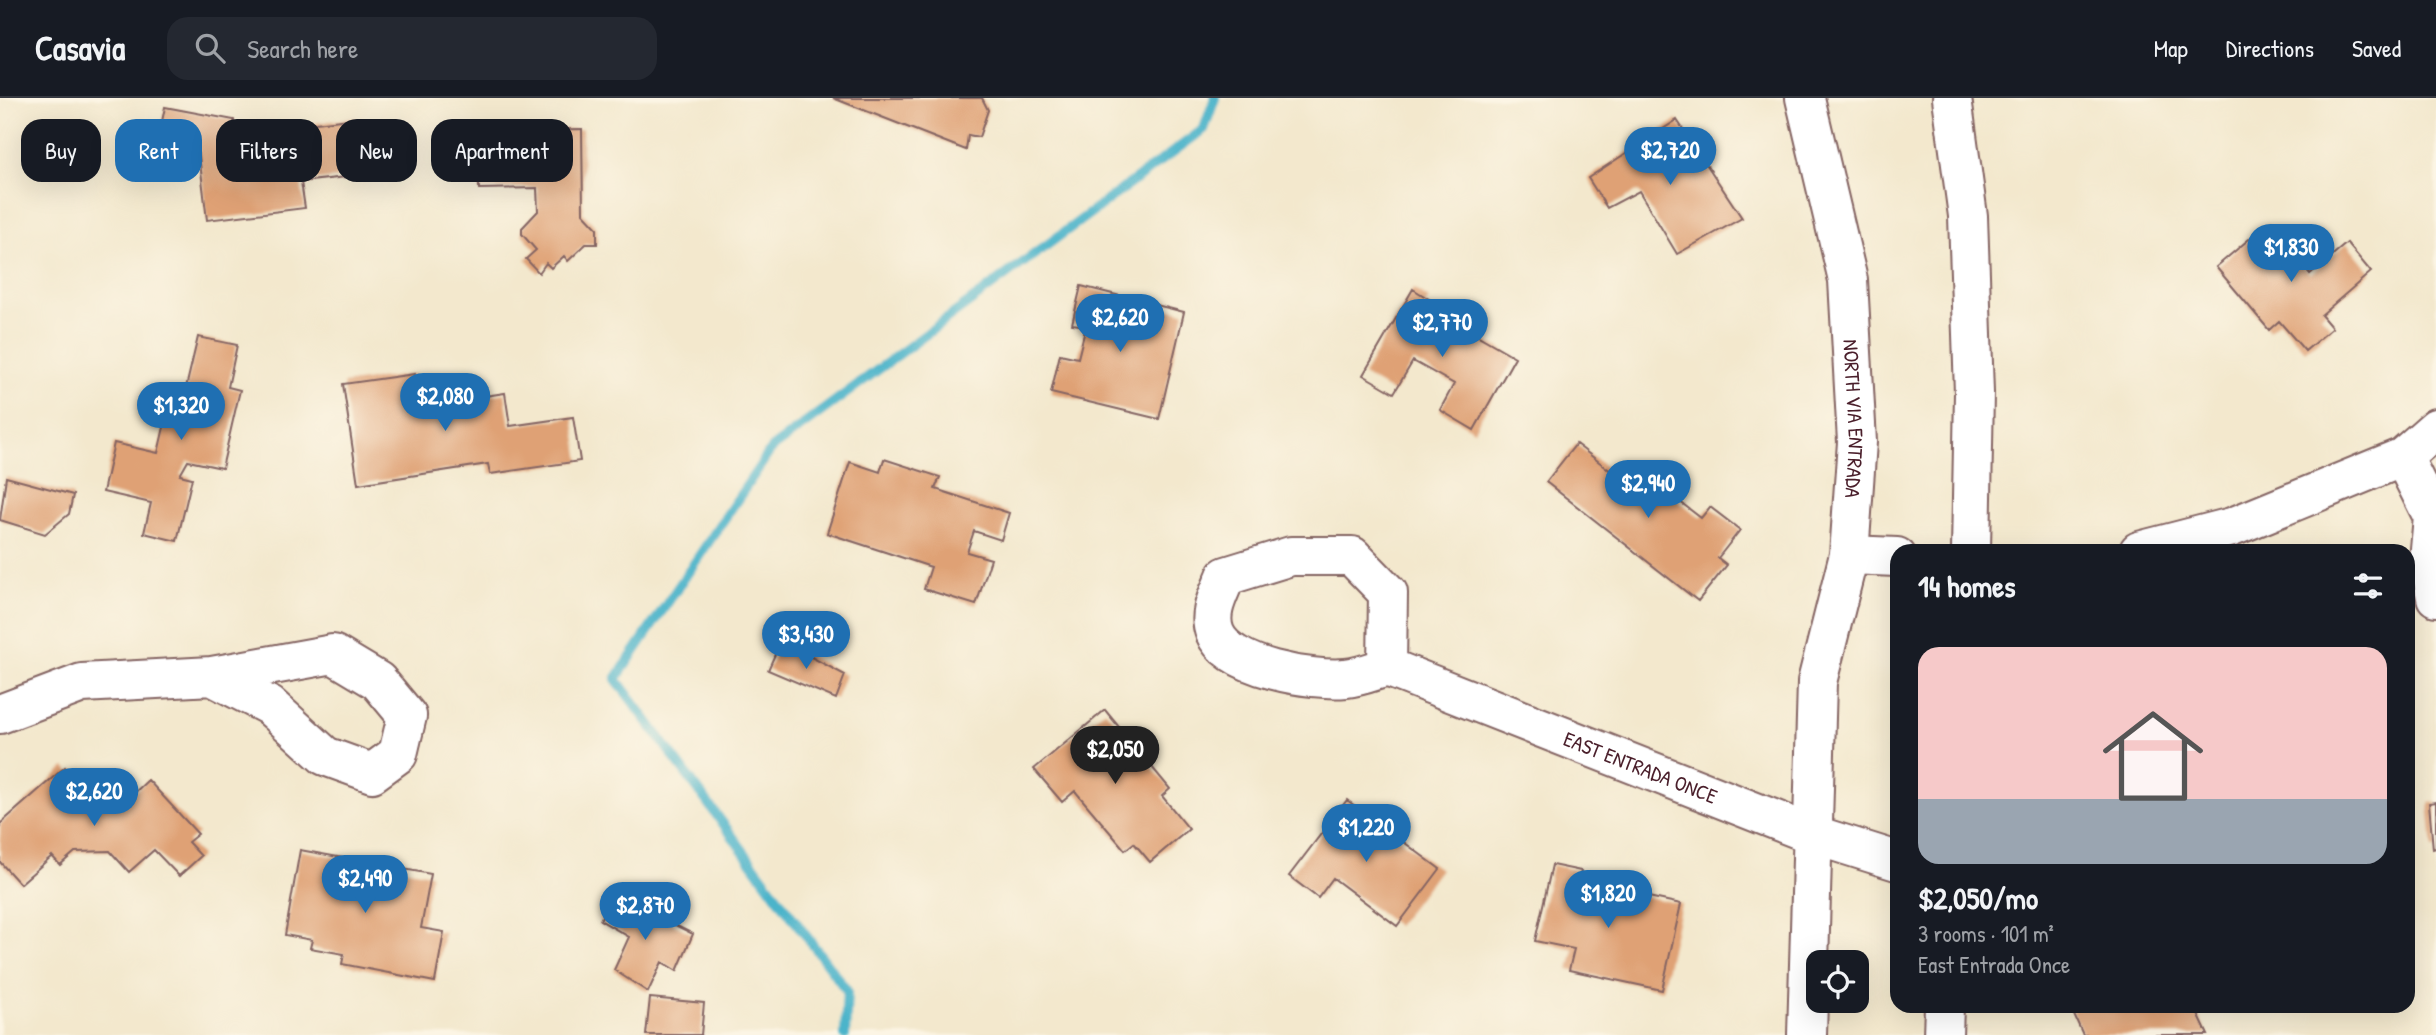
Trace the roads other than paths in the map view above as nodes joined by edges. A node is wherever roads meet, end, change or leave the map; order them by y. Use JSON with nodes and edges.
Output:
{"nodes":[{"id":1,"x":1805,"y":98,"type":"edge"},
{"id":2,"x":1952,"y":98,"type":"edge"},
{"id":3,"x":2436,"y":428,"type":"edge"},
{"id":4,"x":2403,"y":457,"type":"junction"},
{"id":5,"x":2434,"y":517,"type":"edge"},
{"id":6,"x":1970,"y":544,"type":"edge"},
{"id":7,"x":2165,"y":544,"type":"edge"},
{"id":8,"x":1849,"y":555,"type":"junction"},
{"id":9,"x":1890,"y":557,"type":"edge"},
{"id":10,"x":2436,"y":597,"type":"edge"},
{"id":11,"x":1387,"y":667,"type":"junction"},
{"id":12,"x":212,"y":676,"type":"dead end"},
{"id":13,"x":0,"y":714,"type":"edge"},
{"id":14,"x":1811,"y":834,"type":"junction"},
{"id":15,"x":1890,"y":858,"type":"edge"},
{"id":16,"x":1944,"y":1013,"type":"edge"},
{"id":17,"x":1807,"y":1035,"type":"edge"},
{"id":18,"x":1943,"y":1035,"type":"edge"}],
"edges":[{"from":1,"to":8,"type":"street","name":"NORTH VIA ENTRADA"},
{"from":2,"to":6,"type":"street"},
{"from":3,"to":4,"type":"street"},
{"from":4,"to":5,"type":"street"},
{"from":4,"to":7,"type":"street"},
{"from":5,"to":10,"type":"street"},
{"from":8,"to":9,"type":"street"},
{"from":8,"to":14,"type":"street","name":"NORTH VIA ENTRADA"},
{"from":11,"to":11,"type":"street"},
{"from":11,"to":14,"type":"street","name":"EAST ENTRADA ONCE"},
{"from":12,"to":13,"type":"street"},
{"from":14,"to":15,"type":"street","name":"EAST ENTRADA ONCE"},
{"from":14,"to":17,"type":"street","name":"NORTH VIA ENTRADA"},
{"from":16,"to":18,"type":"street"}]}
